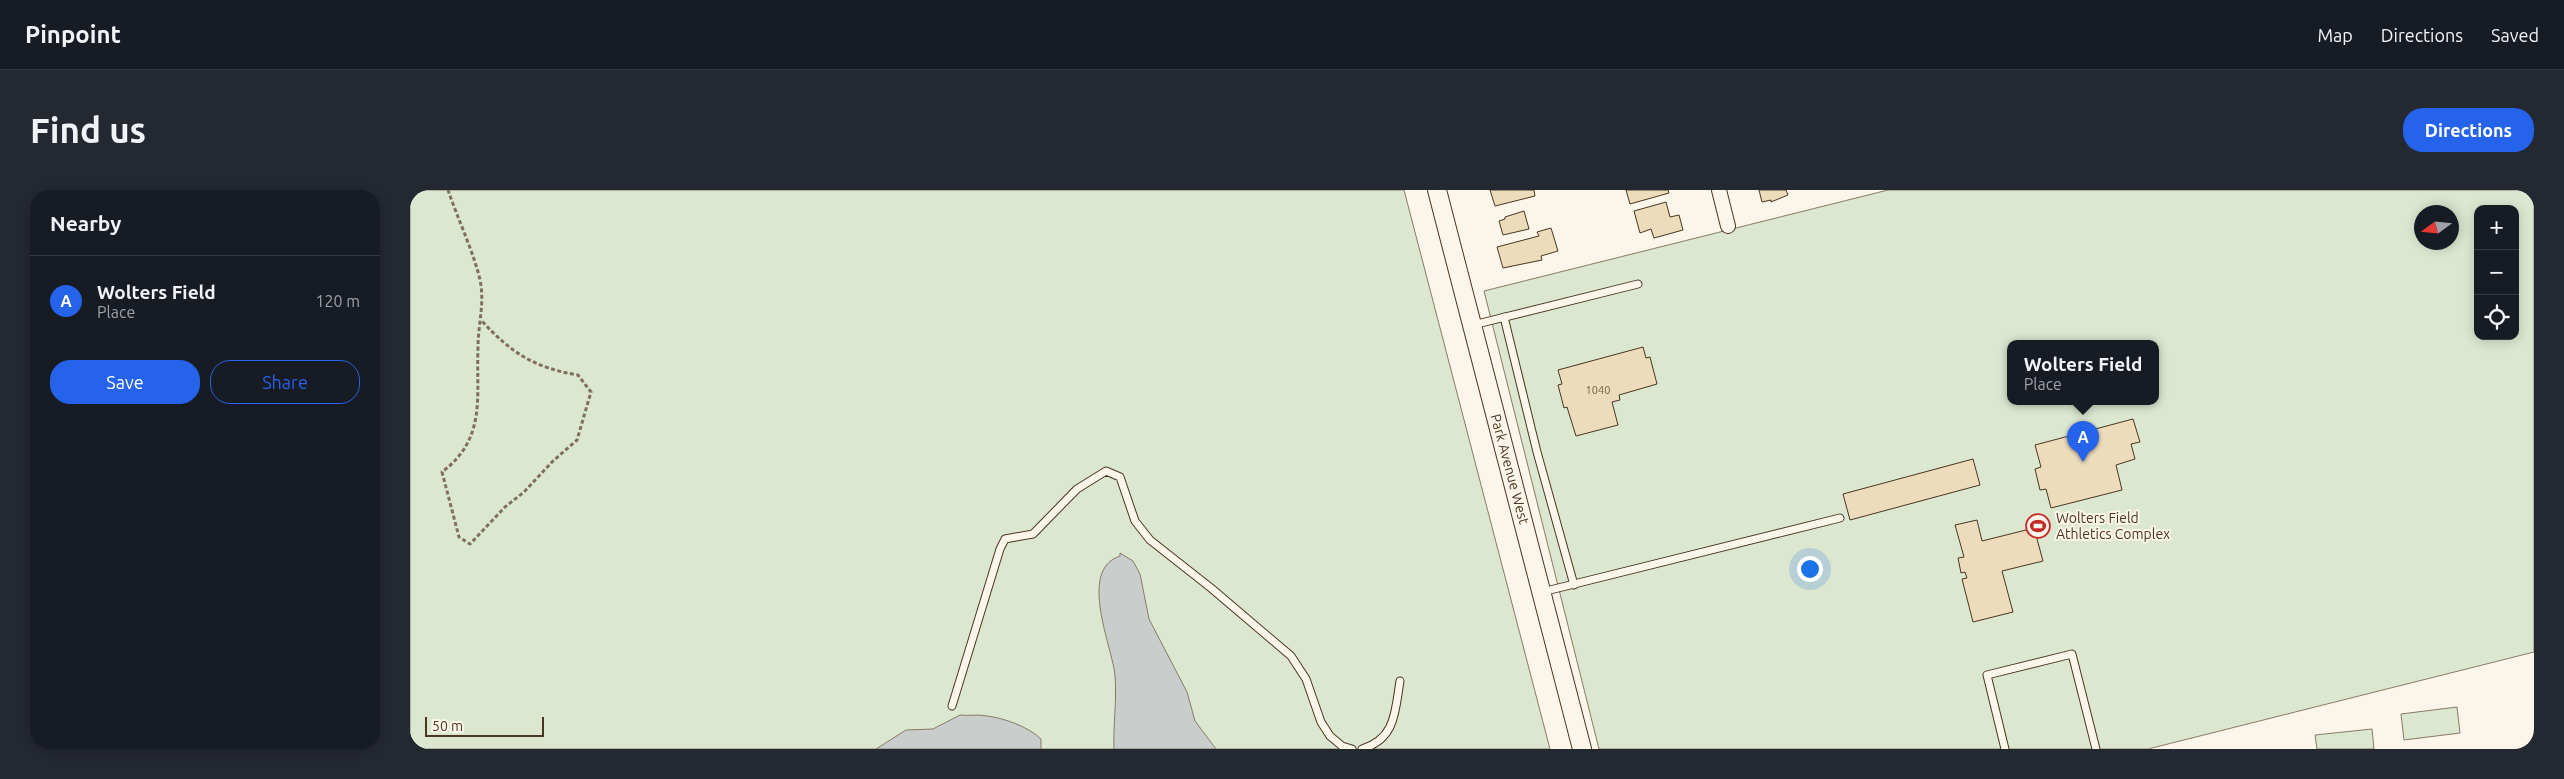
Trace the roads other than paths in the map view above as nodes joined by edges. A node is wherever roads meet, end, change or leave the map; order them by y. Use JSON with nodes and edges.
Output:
{"nodes":[{"id":1,"x":1437,"y":190,"type":"edge"},
{"id":2,"x":1719,"y":190,"type":"edge"},
{"id":3,"x":1728,"y":226,"type":"dead end"},
{"id":4,"x":1638,"y":284,"type":"dead end"},
{"id":5,"x":1504,"y":317,"type":"junction"},
{"id":6,"x":1472,"y":325,"type":"junction"},
{"id":7,"x":1840,"y":518,"type":"dead end"},
{"id":8,"x":1574,"y":585,"type":"junction"},
{"id":9,"x":1542,"y":592,"type":"junction"},
{"id":10,"x":1400,"y":681,"type":"dead end"},
{"id":11,"x":952,"y":706,"type":"dead end"},
{"id":12,"x":1352,"y":749,"type":"edge"},
{"id":13,"x":1362,"y":749,"type":"edge"},
{"id":14,"x":1582,"y":749,"type":"edge"},
{"id":15,"x":2006,"y":749,"type":"edge"},
{"id":16,"x":2096,"y":749,"type":"edge"}],
"edges":[{"from":1,"to":6,"type":"street","name":"Park Avenue West"},
{"from":2,"to":3,"type":"street"},
{"from":4,"to":5,"type":"lane"},
{"from":5,"to":6,"type":"lane"},
{"from":5,"to":8,"type":"lane"},
{"from":6,"to":9,"type":"street","name":"Park Avenue West"},
{"from":7,"to":8,"type":"lane"},
{"from":8,"to":9,"type":"lane"},
{"from":9,"to":14,"type":"street","name":"Park Avenue West"},
{"from":10,"to":13,"type":"lane"},
{"from":11,"to":12,"type":"lane"},
{"from":15,"to":16,"type":"lane"}]}
